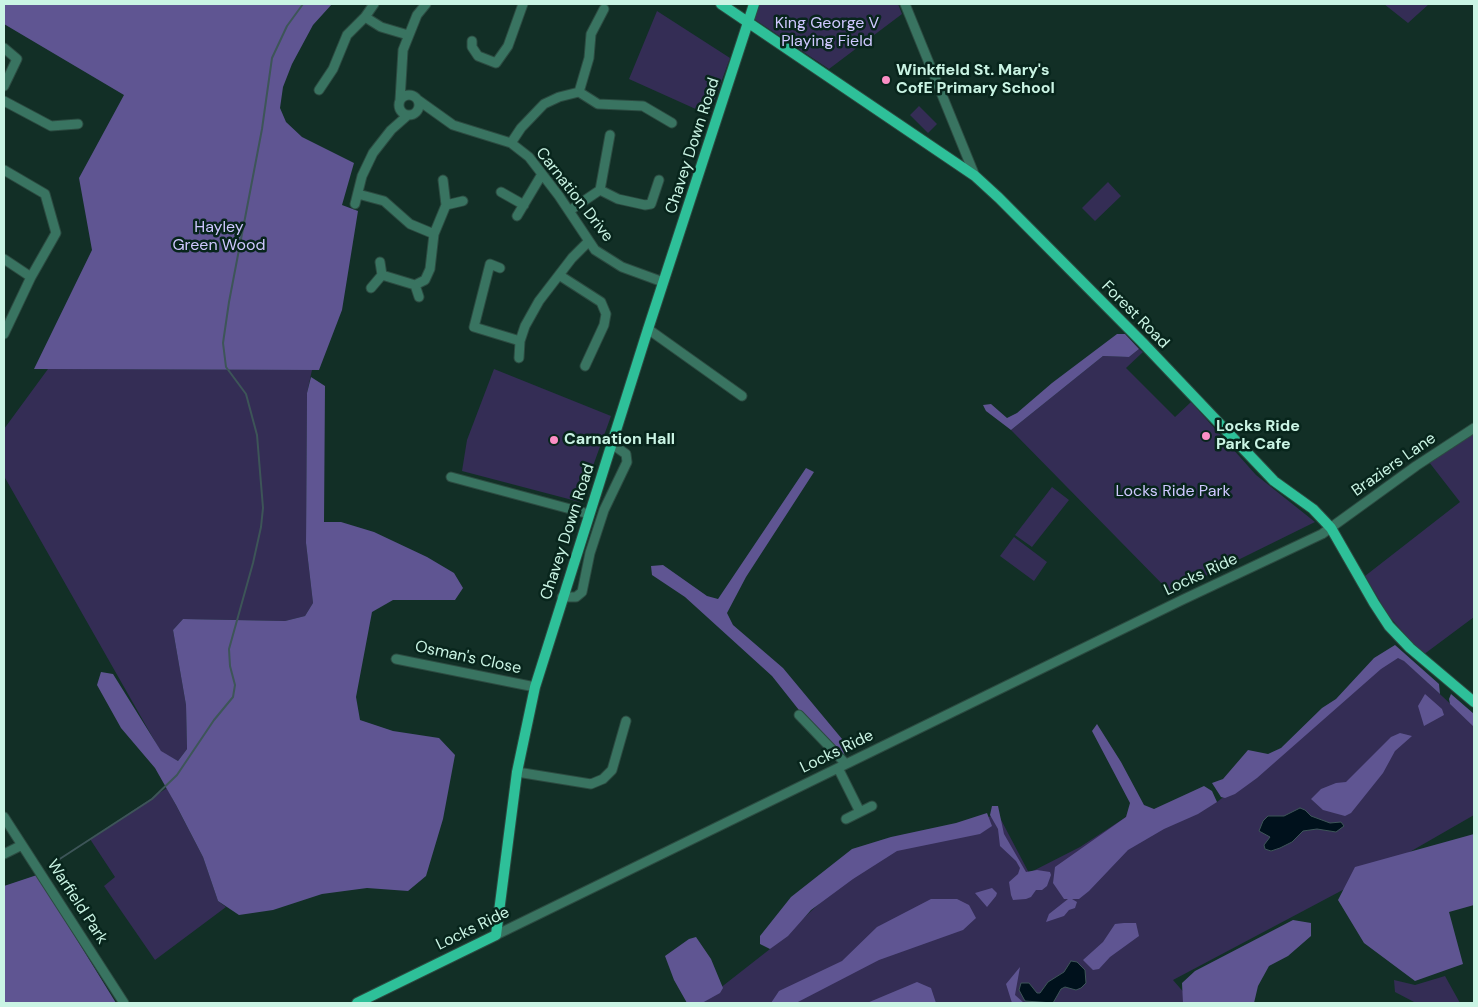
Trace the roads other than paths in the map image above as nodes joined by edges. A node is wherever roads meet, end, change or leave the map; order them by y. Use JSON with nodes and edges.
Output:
{"nodes":[{"id":1,"x":374,"y":4,"type":"edge"},
{"id":2,"x":426,"y":4,"type":"edge"},
{"id":3,"x":522,"y":4,"type":"edge"},
{"id":4,"x":721,"y":4,"type":"edge"},
{"id":5,"x":754,"y":4,"type":"edge"},
{"id":6,"x":905,"y":4,"type":"edge"},
{"id":7,"x":604,"y":9,"type":"dead end"},
{"id":8,"x":365,"y":17,"type":"junction"},
{"id":9,"x":749,"y":22,"type":"junction"},
{"id":10,"x":408,"y":35,"type":"junction"},
{"id":11,"x":472,"y":41,"type":"dead end"},
{"id":12,"x":4,"y":48,"type":"edge"},
{"id":13,"x":402,"y":75,"type":"junction"},
{"id":14,"x":4,"y":86,"type":"edge"},
{"id":15,"x":319,"y":90,"type":"dead end"},
{"id":16,"x":579,"y":92,"type":"junction"},
{"id":17,"x":415,"y":97,"type":"junction"},
{"id":18,"x":4,"y":101,"type":"edge"},
{"id":19,"x":405,"y":110,"type":"junction"},
{"id":20,"x":434,"y":113,"type":"junction"},
{"id":21,"x":672,"y":123,"type":"dead end"},
{"id":22,"x":78,"y":124,"type":"dead end"},
{"id":23,"x":610,"y":135,"type":"dead end"},
{"id":24,"x":511,"y":143,"type":"junction"},
{"id":25,"x":4,"y":170,"type":"edge"},
{"id":26,"x":542,"y":174,"type":"junction"},
{"id":27,"x":975,"y":176,"type":"junction"},
{"id":28,"x":443,"y":180,"type":"dead end"},
{"id":29,"x":659,"y":180,"type":"dead end"},
{"id":30,"x":600,"y":190,"type":"junction"},
{"id":31,"x":501,"y":192,"type":"dead end"},
{"id":32,"x":358,"y":194,"type":"junction"},
{"id":33,"x":463,"y":201,"type":"dead end"},
{"id":34,"x":355,"y":204,"type":"dead end"},
{"id":35,"x":446,"y":205,"type":"junction"},
{"id":36,"x":524,"y":205,"type":"junction"},
{"id":37,"x":569,"y":211,"type":"junction"},
{"id":38,"x":517,"y":216,"type":"dead end"},
{"id":39,"x":434,"y":234,"type":"junction"},
{"id":40,"x":588,"y":242,"type":"junction"},
{"id":41,"x":4,"y":259,"type":"edge"},
{"id":42,"x":380,"y":262,"type":"dead end"},
{"id":43,"x":500,"y":268,"type":"dead end"},
{"id":44,"x":382,"y":275,"type":"junction"},
{"id":45,"x":559,"y":275,"type":"junction"},
{"id":46,"x":32,"y":277,"type":"junction"},
{"id":47,"x":663,"y":282,"type":"junction"},
{"id":48,"x":415,"y":285,"type":"junction"},
{"id":49,"x":371,"y":288,"type":"dead end"},
{"id":50,"x":418,"y":297,"type":"dead end"},
{"id":51,"x":648,"y":329,"type":"junction"},
{"id":52,"x":4,"y":334,"type":"edge"},
{"id":53,"x":520,"y":342,"type":"junction"},
{"id":54,"x":519,"y":358,"type":"dead end"},
{"id":55,"x":585,"y":366,"type":"dead end"},
{"id":56,"x":742,"y":396,"type":"dead end"},
{"id":57,"x":1474,"y":428,"type":"edge"},
{"id":58,"x":612,"y":444,"type":"junction"},
{"id":59,"x":450,"y":477,"type":"dead end"},
{"id":60,"x":589,"y":514,"type":"junction"},
{"id":61,"x":1331,"y":528,"type":"junction"},
{"id":62,"x":562,"y":597,"type":"junction"},
{"id":63,"x":396,"y":659,"type":"dead end"},
{"id":64,"x":535,"y":687,"type":"junction"},
{"id":65,"x":1474,"y":702,"type":"edge"},
{"id":66,"x":799,"y":715,"type":"dead end"},
{"id":67,"x":626,"y":721,"type":"dead end"},
{"id":68,"x":842,"y":766,"type":"junction"},
{"id":69,"x":517,"y":772,"type":"junction"},
{"id":70,"x":872,"y":806,"type":"dead end"},
{"id":71,"x":860,"y":812,"type":"junction"},
{"id":72,"x":4,"y":817,"type":"edge"},
{"id":73,"x":846,"y":819,"type":"dead end"},
{"id":74,"x":22,"y":845,"type":"junction"},
{"id":75,"x":4,"y":854,"type":"edge"},
{"id":76,"x":496,"y":935,"type":"junction"},
{"id":77,"x":124,"y":1003,"type":"edge"},
{"id":78,"x":356,"y":1003,"type":"edge"}],
"edges":[{"from":1,"to":8,"type":"street"},
{"from":2,"to":10,"type":"street","name":"Carnation Drive"},
{"from":3,"to":11,"type":"street"},
{"from":4,"to":9,"type":"main road","name":"Forest Road"},
{"from":5,"to":9,"type":"main road","name":"Chavey Down Road"},
{"from":6,"to":27,"type":"street"},
{"from":7,"to":16,"type":"street"},
{"from":8,"to":10,"type":"street"},
{"from":8,"to":15,"type":"street"},
{"from":9,"to":27,"type":"main road","name":"Forest Road"},
{"from":9,"to":47,"type":"main road","name":"Chavey Down Road"},
{"from":10,"to":13,"type":"street","name":"Carnation Drive"},
{"from":12,"to":14,"type":"street"},
{"from":13,"to":17,"type":"street","name":"Carnation Drive"},
{"from":13,"to":19,"type":"street","name":"Carnation Drive"},
{"from":16,"to":21,"type":"street"},
{"from":16,"to":24,"type":"street"},
{"from":17,"to":19,"type":"street"},
{"from":17,"to":19,"type":"street"},
{"from":17,"to":20,"type":"street","name":"Carnation Drive"},
{"from":18,"to":22,"type":"street"},
{"from":19,"to":20,"type":"street"},
{"from":19,"to":32,"type":"street"},
{"from":20,"to":24,"type":"street","name":"Carnation Drive"},
{"from":23,"to":30,"type":"street"},
{"from":24,"to":26,"type":"street","name":"Carnation Drive"},
{"from":25,"to":46,"type":"street"},
{"from":26,"to":36,"type":"street"},
{"from":26,"to":37,"type":"street","name":"Carnation Drive"},
{"from":27,"to":61,"type":"main road","name":"Forest Road"},
{"from":28,"to":35,"type":"street"},
{"from":29,"to":30,"type":"street"},
{"from":30,"to":37,"type":"street"},
{"from":31,"to":36,"type":"street"},
{"from":32,"to":34,"type":"street"},
{"from":32,"to":39,"type":"street"},
{"from":33,"to":35,"type":"street"},
{"from":35,"to":39,"type":"street"},
{"from":36,"to":38,"type":"street"},
{"from":37,"to":40,"type":"street","name":"Carnation Drive"},
{"from":39,"to":48,"type":"street"},
{"from":40,"to":45,"type":"street"},
{"from":40,"to":47,"type":"street","name":"Carnation Drive"},
{"from":41,"to":46,"type":"street"},
{"from":42,"to":44,"type":"street"},
{"from":43,"to":53,"type":"street"},
{"from":44,"to":48,"type":"street"},
{"from":44,"to":49,"type":"street"},
{"from":45,"to":53,"type":"street"},
{"from":45,"to":55,"type":"street"},
{"from":46,"to":52,"type":"street"},
{"from":47,"to":51,"type":"main road","name":"Chavey Down Road"},
{"from":48,"to":50,"type":"street"},
{"from":51,"to":56,"type":"street"},
{"from":51,"to":58,"type":"main road","name":"Chavey Down Road"},
{"from":53,"to":54,"type":"street"},
{"from":57,"to":61,"type":"street","name":"Braziers Lane"},
{"from":58,"to":60,"type":"main road","name":"Chavey Down Road"},
{"from":58,"to":62,"type":"street"},
{"from":59,"to":60,"type":"street"},
{"from":60,"to":62,"type":"main road","name":"Chavey Down Road"},
{"from":61,"to":65,"type":"main road","name":"Forest Road"},
{"from":61,"to":68,"type":"street","name":"Locks Ride"},
{"from":62,"to":64,"type":"main road","name":"Chavey Down Road"},
{"from":63,"to":64,"type":"street","name":"Osman's Close"},
{"from":64,"to":69,"type":"main road","name":"Chavey Down Road"},
{"from":66,"to":68,"type":"street"},
{"from":67,"to":69,"type":"street"},
{"from":68,"to":71,"type":"street"},
{"from":68,"to":76,"type":"street","name":"Locks Ride"},
{"from":69,"to":76,"type":"main road","name":"Chavey Down Road"},
{"from":70,"to":71,"type":"street"},
{"from":71,"to":73,"type":"street"},
{"from":72,"to":74,"type":"street","name":"Warfield Park"},
{"from":74,"to":75,"type":"street"},
{"from":74,"to":77,"type":"street","name":"Warfield Park"},
{"from":76,"to":78,"type":"main road","name":"Locks Ride"}]}
